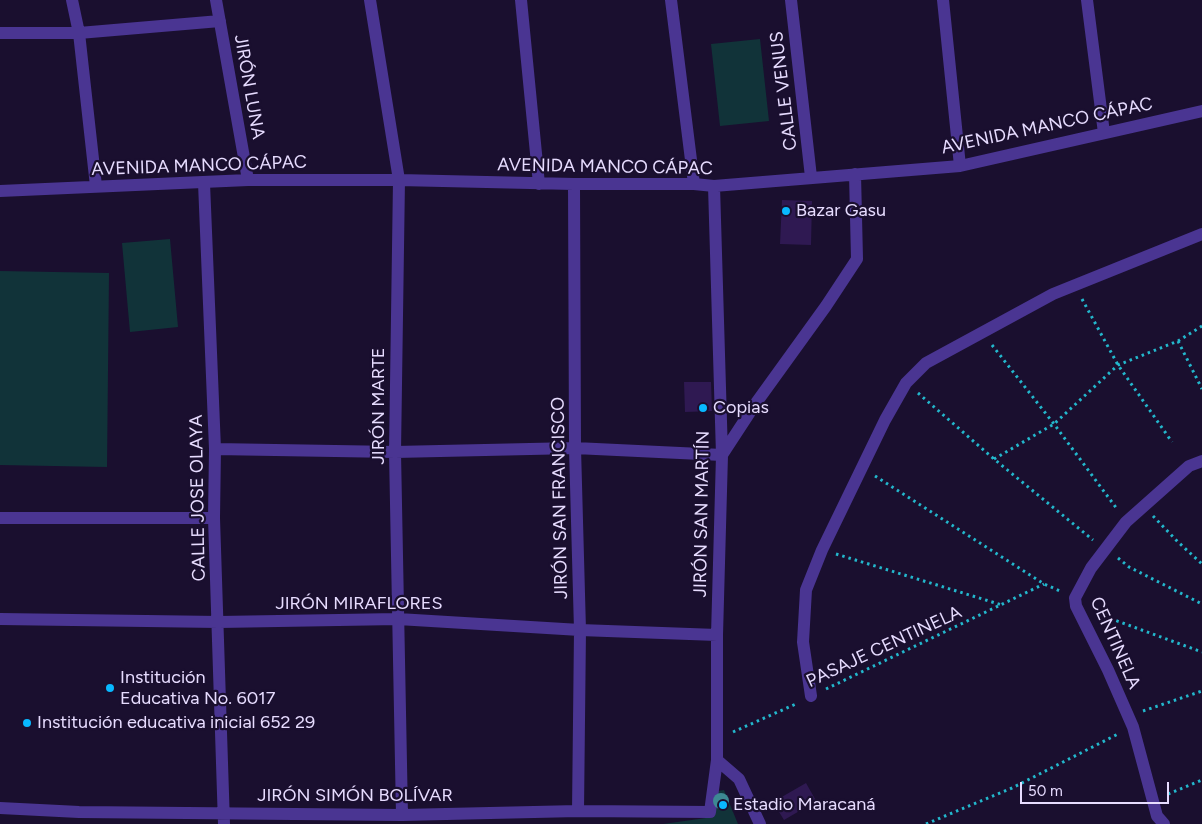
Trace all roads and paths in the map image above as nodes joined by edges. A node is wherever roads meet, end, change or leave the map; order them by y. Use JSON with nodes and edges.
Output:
{"nodes":[{"id":1,"x":72,"y":0,"type":"edge"},
{"id":2,"x":216,"y":0,"type":"edge"},
{"id":3,"x":370,"y":0,"type":"edge"},
{"id":4,"x":521,"y":0,"type":"edge"},
{"id":5,"x":671,"y":0,"type":"edge"},
{"id":6,"x":791,"y":0,"type":"edge"},
{"id":7,"x":943,"y":0,"type":"edge"},
{"id":8,"x":1087,"y":0,"type":"edge"},
{"id":9,"x":220,"y":21,"type":"junction"},
{"id":10,"x":0,"y":33,"type":"edge"},
{"id":11,"x":79,"y":33,"type":"junction"},
{"id":12,"x":1202,"y":111,"type":"edge"},
{"id":13,"x":1104,"y":133,"type":"junction"},
{"id":14,"x":960,"y":166,"type":"junction"},
{"id":15,"x":855,"y":174,"type":"junction"},
{"id":16,"x":812,"y":177,"type":"junction"},
{"id":17,"x":248,"y":180,"type":"junction"},
{"id":18,"x":399,"y":180,"type":"junction"},
{"id":19,"x":204,"y":183,"type":"junction"},
{"id":20,"x":539,"y":184,"type":"junction"},
{"id":21,"x":574,"y":184,"type":"junction"},
{"id":22,"x":694,"y":184,"type":"junction"},
{"id":23,"x":96,"y":186,"type":"junction"},
{"id":24,"x":714,"y":186,"type":"junction"},
{"id":25,"x":0,"y":191,"type":"edge"},
{"id":26,"x":1202,"y":234,"type":"edge"},
{"id":27,"x":1087,"y":281,"type":"junction"},
{"id":28,"x":1202,"y":326,"type":"edge"},
{"id":29,"x":982,"y":333,"type":"junction"},
{"id":30,"x":1178,"y":342,"type":"junction"},
{"id":31,"x":1118,"y":365,"type":"junction"},
{"id":32,"x":906,"y":382,"type":"junction"},
{"id":33,"x":1202,"y":389,"type":"edge"},
{"id":34,"x":1054,"y":424,"type":"junction"},
{"id":35,"x":1172,"y":442,"type":"dead end"},
{"id":36,"x":575,"y":448,"type":"junction"},
{"id":37,"x":215,"y":449,"type":"junction"},
{"id":38,"x":395,"y":452,"type":"junction"},
{"id":39,"x":722,"y":455,"type":"junction"},
{"id":40,"x":994,"y":459,"type":"junction"},
{"id":41,"x":1202,"y":461,"type":"edge"},
{"id":42,"x":862,"y":468,"type":"junction"},
{"id":43,"x":1144,"y":506,"type":"junction"},
{"id":44,"x":0,"y":518,"type":"edge"},
{"id":45,"x":214,"y":518,"type":"junction"},
{"id":46,"x":1126,"y":522,"type":"junction"},
{"id":47,"x":1104,"y":549,"type":"junction"},
{"id":48,"x":822,"y":550,"type":"junction"},
{"id":49,"x":1202,"y":564,"type":"edge"},
{"id":50,"x":1044,"y":584,"type":"junction"},
{"id":51,"x":1075,"y":602,"type":"junction"},
{"id":52,"x":1202,"y":604,"type":"edge"},
{"id":53,"x":1002,"y":605,"type":"junction"},
{"id":54,"x":0,"y":619,"type":"edge"},
{"id":55,"x":398,"y":619,"type":"junction"},
{"id":56,"x":218,"y":622,"type":"junction"},
{"id":57,"x":580,"y":630,"type":"junction"},
{"id":58,"x":716,"y":635,"type":"junction"},
{"id":59,"x":1202,"y":652,"type":"edge"},
{"id":60,"x":1202,"y":691,"type":"edge"},
{"id":61,"x":811,"y":696,"type":"junction"},
{"id":62,"x":1131,"y":722,"type":"junction"},
{"id":63,"x":735,"y":732,"type":"dead end"},
{"id":64,"x":717,"y":760,"type":"junction"},
{"id":65,"x":1202,"y":780,"type":"edge"},
{"id":66,"x":1153,"y":800,"type":"junction"},
{"id":67,"x":0,"y":808,"type":"edge"},
{"id":68,"x":578,"y":811,"type":"junction"},
{"id":69,"x":710,"y":812,"type":"joint"},
{"id":70,"x":402,"y":815,"type":"junction"},
{"id":71,"x":224,"y":819,"type":"edge"},
{"id":72,"x":760,"y":824,"type":"edge"},
{"id":73,"x":926,"y":824,"type":"edge"},
{"id":74,"x":1164,"y":824,"type":"edge"}],
"edges":[{"from":1,"to":11,"type":"street"},
{"from":2,"to":9,"type":"street","name":"JIRÓN LUNA"},
{"from":3,"to":18,"type":"street","name":"JIRÓN MARTE"},
{"from":4,"to":20,"type":"street"},
{"from":5,"to":22,"type":"street"},
{"from":6,"to":16,"type":"street","name":"CALLE VENUS"},
{"from":7,"to":14,"type":"street"},
{"from":8,"to":13,"type":"street"},
{"from":9,"to":11,"type":"street"},
{"from":9,"to":17,"type":"street","name":"JIRÓN LUNA"},
{"from":10,"to":11,"type":"street"},
{"from":11,"to":23,"type":"street"},
{"from":12,"to":13,"type":"street","name":"AVENIDA MANCO CÁPAC"},
{"from":13,"to":14,"type":"street","name":"AVENIDA MANCO CÁPAC"},
{"from":14,"to":15,"type":"street","name":"AVENIDA MANCO CÁPAC"},
{"from":15,"to":16,"type":"street","name":"AVENIDA MANCO CÁPAC"},
{"from":15,"to":39,"type":"street"},
{"from":16,"to":24,"type":"street","name":"AVENIDA MANCO CÁPAC"},
{"from":17,"to":18,"type":"street","name":"AVENIDA MANCO CÁPAC"},
{"from":17,"to":19,"type":"street","name":"AVENIDA MANCO CÁPAC"},
{"from":18,"to":20,"type":"street","name":"AVENIDA MANCO CÁPAC"},
{"from":18,"to":38,"type":"street","name":"JIRÓN MARTE"},
{"from":19,"to":23,"type":"street","name":"AVENIDA MANCO CÁPAC"},
{"from":19,"to":37,"type":"street","name":"CALLE JOSE OLAYA"},
{"from":20,"to":21,"type":"street","name":"AVENIDA MANCO CÁPAC"},
{"from":21,"to":22,"type":"street","name":"AVENIDA MANCO CÁPAC"},
{"from":21,"to":36,"type":"street","name":"JIRÓN SAN FRANCISCO"},
{"from":22,"to":24,"type":"street","name":"AVENIDA MANCO CÁPAC"},
{"from":23,"to":25,"type":"street","name":"AVENIDA MANCO CÁPAC"},
{"from":24,"to":39,"type":"street","name":"JIRÓN SAN MARTÍN"},
{"from":26,"to":27,"type":"street"},
{"from":27,"to":29,"type":"street"},
{"from":27,"to":31,"type":"path"},
{"from":28,"to":30,"type":"path"},
{"from":29,"to":32,"type":"street"},
{"from":29,"to":34,"type":"path"},
{"from":30,"to":31,"type":"path"},
{"from":30,"to":33,"type":"path"},
{"from":31,"to":34,"type":"path"},
{"from":31,"to":35,"type":"path"},
{"from":32,"to":40,"type":"path"},
{"from":32,"to":42,"type":"street"},
{"from":34,"to":40,"type":"path"},
{"from":34,"to":46,"type":"path"},
{"from":36,"to":38,"type":"street"},
{"from":36,"to":39,"type":"street"},
{"from":36,"to":57,"type":"street","name":"JIRÓN SAN FRANCISCO"},
{"from":37,"to":38,"type":"street"},
{"from":37,"to":45,"type":"street","name":"CALLE JOSE OLAYA"},
{"from":38,"to":55,"type":"street","name":"JIRÓN MARTE"},
{"from":39,"to":58,"type":"street","name":"JIRÓN SAN MARTÍN"},
{"from":40,"to":47,"type":"path"},
{"from":41,"to":43,"type":"street","name":"CENTINELA"},
{"from":42,"to":48,"type":"street"},
{"from":42,"to":50,"type":"path"},
{"from":43,"to":46,"type":"street","name":"CENTINELA"},
{"from":43,"to":49,"type":"path"},
{"from":44,"to":45,"type":"street"},
{"from":45,"to":56,"type":"street","name":"CALLE JOSE OLAYA"},
{"from":46,"to":47,"type":"street","name":"CENTINELA"},
{"from":47,"to":51,"type":"street","name":"CENTINELA"},
{"from":47,"to":52,"type":"path"},
{"from":48,"to":53,"type":"path"},
{"from":48,"to":61,"type":"street"},
{"from":50,"to":51,"type":"path"},
{"from":50,"to":53,"type":"path","name":"PASAJE CENTINELA"},
{"from":51,"to":59,"type":"path"},
{"from":51,"to":62,"type":"street","name":"CENTINELA"},
{"from":53,"to":61,"type":"path","name":"PASAJE CENTINELA"},
{"from":54,"to":56,"type":"street","name":"JIRÓN MIRAFLORES"},
{"from":55,"to":56,"type":"street","name":"JIRÓN MIRAFLORES"},
{"from":55,"to":57,"type":"street","name":"JIRÓN MIRAFLORES"},
{"from":55,"to":70,"type":"street","name":"JIRÓN MARTE"},
{"from":56,"to":71,"type":"street","name":"CALLE JOSE OLAYA"},
{"from":57,"to":58,"type":"street","name":"JIRÓN MIRAFLORES"},
{"from":57,"to":68,"type":"street","name":"JIRÓN SAN FRANCISCO"},
{"from":58,"to":64,"type":"street","name":"JIRÓN SAN MARTÍN"},
{"from":60,"to":62,"type":"path"},
{"from":61,"to":63,"type":"path","name":"PASAJE CENTINELA"},
{"from":62,"to":66,"type":"street","name":"CENTINELA"},
{"from":62,"to":73,"type":"path"},
{"from":64,"to":69,"type":"street","name":"JIRÓN SAN MARTÍN"},
{"from":64,"to":72,"type":"street"},
{"from":65,"to":66,"type":"path"},
{"from":66,"to":74,"type":"street","name":"CENTINELA"},
{"from":67,"to":71,"type":"street","name":"JIRÓN SIMÓN BOLÍVAR"},
{"from":68,"to":69,"type":"street","name":"JIRÓN SIMÓN BOLÍVAR"},
{"from":68,"to":70,"type":"street","name":"JIRÓN SIMÓN BOLÍVAR"},
{"from":70,"to":71,"type":"street","name":"JIRÓN SIMÓN BOLÍVAR"}]}
